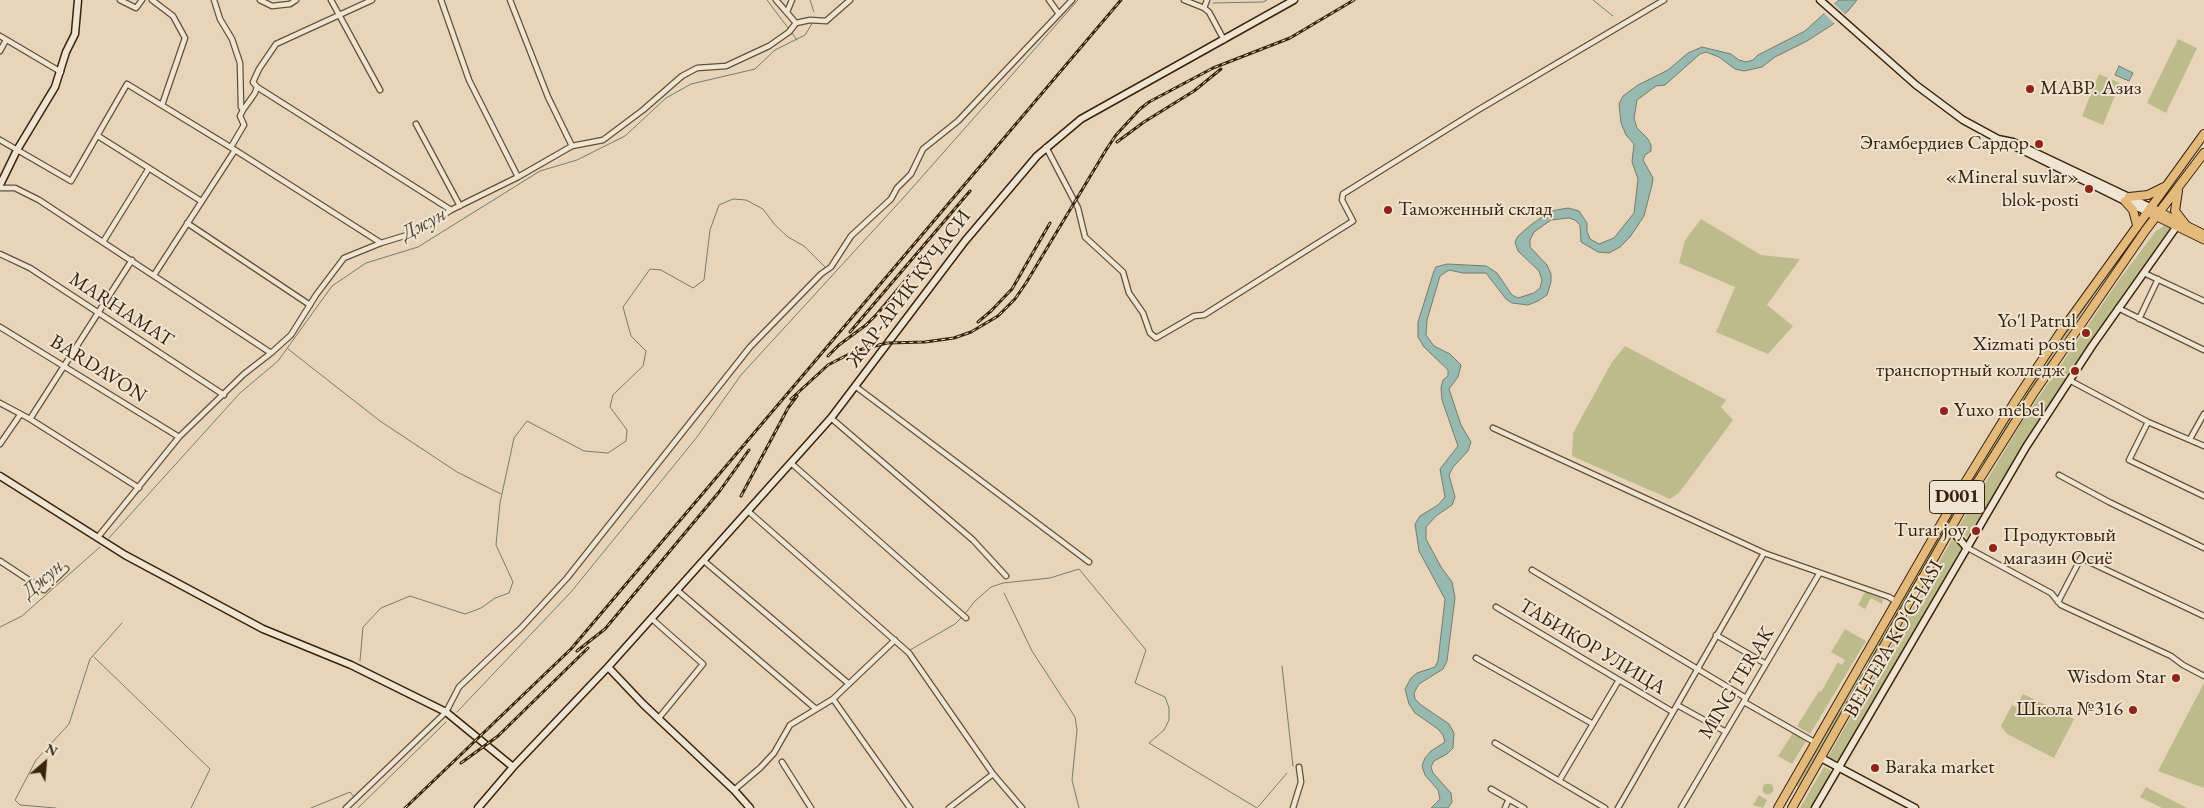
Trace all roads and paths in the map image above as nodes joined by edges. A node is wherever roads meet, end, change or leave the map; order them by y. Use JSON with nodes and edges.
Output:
{"nodes":[{"id":1,"x":78,"y":0,"type":"edge"},
{"id":2,"x":120,"y":0,"type":"edge"},
{"id":3,"x":142,"y":0,"type":"edge"},
{"id":4,"x":152,"y":0,"type":"edge"},
{"id":5,"x":214,"y":0,"type":"edge"},
{"id":6,"x":260,"y":0,"type":"edge"},
{"id":7,"x":296,"y":0,"type":"edge"},
{"id":8,"x":332,"y":0,"type":"edge"},
{"id":9,"x":372,"y":0,"type":"edge"},
{"id":10,"x":440,"y":0,"type":"edge"},
{"id":11,"x":510,"y":0,"type":"edge"},
{"id":12,"x":776,"y":0,"type":"edge"},
{"id":13,"x":792,"y":0,"type":"edge"},
{"id":14,"x":850,"y":0,"type":"edge"},
{"id":15,"x":1049,"y":0,"type":"edge"},
{"id":16,"x":1072,"y":0,"type":"edge"},
{"id":17,"x":1184,"y":0,"type":"edge"},
{"id":18,"x":1207,"y":0,"type":"edge"},
{"id":19,"x":1294,"y":0,"type":"edge"},
{"id":20,"x":1663,"y":0,"type":"edge"},
{"id":21,"x":1820,"y":0,"type":"edge"},
{"id":22,"x":1204,"y":8,"type":"junction"},
{"id":23,"x":787,"y":12,"type":"junction"},
{"id":24,"x":1059,"y":14,"type":"junction"},
{"id":25,"x":340,"y":16,"type":"junction"},
{"id":26,"x":796,"y":23,"type":"junction"},
{"id":27,"x":0,"y":36,"type":"edge"},
{"id":28,"x":6,"y":40,"type":"junction"},
{"id":29,"x":1224,"y":40,"type":"junction"},
{"id":30,"x":0,"y":51,"type":"edge"},
{"id":31,"x":61,"y":72,"type":"junction"},
{"id":32,"x":257,"y":87,"type":"junction"},
{"id":33,"x":380,"y":90,"type":"dead end"},
{"id":34,"x":162,"y":105,"type":"junction"},
{"id":35,"x":243,"y":110,"type":"junction"},
{"id":36,"x":416,"y":124,"type":"dead end"},
{"id":37,"x":2204,"y":134,"type":"edge"},
{"id":38,"x":98,"y":136,"type":"junction"},
{"id":39,"x":0,"y":140,"type":"edge"},
{"id":40,"x":572,"y":146,"type":"junction"},
{"id":41,"x":1046,"y":147,"type":"junction"},
{"id":42,"x":233,"y":149,"type":"junction"},
{"id":43,"x":17,"y":150,"type":"junction"},
{"id":44,"x":2204,"y":153,"type":"edge"},
{"id":45,"x":149,"y":168,"type":"junction"},
{"id":46,"x":518,"y":177,"type":"junction"},
{"id":47,"x":0,"y":186,"type":"edge"},
{"id":48,"x":2166,"y":186,"type":"junction"},
{"id":49,"x":2179,"y":186,"type":"junction"},
{"id":50,"x":2127,"y":199,"type":"junction"},
{"id":51,"x":201,"y":201,"type":"junction"},
{"id":52,"x":460,"y":206,"type":"junction"},
{"id":53,"x":2149,"y":209,"type":"junction"},
{"id":54,"x":451,"y":210,"type":"junction"},
{"id":55,"x":2158,"y":214,"type":"junction"},
{"id":56,"x":187,"y":223,"type":"junction"},
{"id":57,"x":2137,"y":225,"type":"junction"},
{"id":58,"x":2181,"y":225,"type":"junction"},
{"id":59,"x":2204,"y":234,"type":"edge"},
{"id":60,"x":2204,"y":240,"type":"edge"},
{"id":61,"x":103,"y":242,"type":"junction"},
{"id":62,"x":381,"y":243,"type":"junction"},
{"id":63,"x":0,"y":254,"type":"edge"},
{"id":64,"x":132,"y":260,"type":"junction"},
{"id":65,"x":2144,"y":273,"type":"junction"},
{"id":66,"x":154,"y":274,"type":"junction"},
{"id":67,"x":2158,"y":279,"type":"junction"},
{"id":68,"x":2204,"y":301,"type":"edge"},
{"id":69,"x":310,"y":305,"type":"junction"},
{"id":70,"x":2118,"y":308,"type":"junction"},
{"id":71,"x":98,"y":312,"type":"junction"},
{"id":72,"x":2139,"y":319,"type":"junction"},
{"id":73,"x":0,"y":327,"type":"edge"},
{"id":74,"x":2204,"y":350,"type":"edge"},
{"id":75,"x":271,"y":353,"type":"junction"},
{"id":76,"x":65,"y":366,"type":"junction"},
{"id":77,"x":2069,"y":380,"type":"junction"},
{"id":78,"x":856,"y":386,"type":"junction"},
{"id":79,"x":224,"y":395,"type":"junction"},
{"id":80,"x":0,"y":403,"type":"edge"},
{"id":81,"x":2204,"y":414,"type":"edge"},
{"id":82,"x":20,"y":415,"type":"junction"},
{"id":83,"x":830,"y":418,"type":"junction"},
{"id":84,"x":30,"y":419,"type":"junction"},
{"id":85,"x":2148,"y":422,"type":"junction"},
{"id":86,"x":1493,"y":428,"type":"dead end"},
{"id":87,"x":180,"y":437,"type":"junction"},
{"id":88,"x":2190,"y":439,"type":"junction"},
{"id":89,"x":0,"y":444,"type":"edge"},
{"id":90,"x":2204,"y":446,"type":"edge"},
{"id":91,"x":791,"y":463,"type":"junction"},
{"id":92,"x":1974,"y":467,"type":"junction"},
{"id":93,"x":1984,"y":473,"type":"junction"},
{"id":94,"x":2059,"y":475,"type":"dead end"},
{"id":95,"x":0,"y":476,"type":"edge"},
{"id":96,"x":139,"y":488,"type":"junction"},
{"id":97,"x":2204,"y":496,"type":"edge"},
{"id":98,"x":748,"y":511,"type":"junction"},
{"id":99,"x":1951,"y":529,"type":"junction"},
{"id":100,"x":98,"y":537,"type":"junction"},
{"id":101,"x":1966,"y":547,"type":"junction"},
{"id":102,"x":2204,"y":548,"type":"edge"},
{"id":103,"x":1764,"y":553,"type":"junction"},
{"id":104,"x":0,"y":561,"type":"edge"},
{"id":105,"x":704,"y":561,"type":"junction"},
{"id":106,"x":1089,"y":562,"type":"dead end"},
{"id":107,"x":66,"y":569,"type":"dead end"},
{"id":108,"x":1532,"y":570,"type":"dead end"},
{"id":109,"x":1819,"y":574,"type":"junction"},
{"id":110,"x":1006,"y":576,"type":"dead end"},
{"id":111,"x":677,"y":590,"type":"junction"},
{"id":112,"x":1897,"y":602,"type":"junction"},
{"id":113,"x":2058,"y":602,"type":"junction"},
{"id":114,"x":1496,"y":607,"type":"dead end"},
{"id":115,"x":2204,"y":616,"type":"edge"},
{"id":116,"x":966,"y":618,"type":"dead end"},
{"id":117,"x":652,"y":619,"type":"junction"},
{"id":118,"x":1716,"y":635,"type":"junction"},
{"id":119,"x":895,"y":640,"type":"junction"},
{"id":120,"x":1476,"y":658,"type":"dead end"},
{"id":121,"x":1766,"y":664,"type":"junction"},
{"id":122,"x":1860,"y":665,"type":"junction"},
{"id":123,"x":608,"y":667,"type":"junction"},
{"id":124,"x":1698,"y":669,"type":"junction"},
{"id":125,"x":1870,"y":671,"type":"junction"},
{"id":126,"x":2203,"y":674,"type":"edge"},
{"id":127,"x":1619,"y":680,"type":"junction"},
{"id":128,"x":849,"y":684,"type":"junction"},
{"id":129,"x":833,"y":700,"type":"junction"},
{"id":130,"x":1745,"y":700,"type":"junction"},
{"id":131,"x":1677,"y":705,"type":"junction"},
{"id":132,"x":816,"y":709,"type":"junction"},
{"id":133,"x":446,"y":712,"type":"junction"},
{"id":134,"x":1673,"y":712,"type":"junction"},
{"id":135,"x":658,"y":719,"type":"junction"},
{"id":136,"x":1593,"y":724,"type":"junction"},
{"id":137,"x":1726,"y":732,"type":"junction"},
{"id":138,"x":1495,"y":743,"type":"dead end"},
{"id":139,"x":1816,"y":743,"type":"junction"},
{"id":140,"x":1821,"y":758,"type":"junction"},
{"id":141,"x":782,"y":762,"type":"dead end"},
{"id":142,"x":514,"y":767,"type":"junction"},
{"id":143,"x":1299,"y":767,"type":"dead end"},
{"id":144,"x":1838,"y":768,"type":"junction"},
{"id":145,"x":993,"y":774,"type":"junction"},
{"id":146,"x":1559,"y":781,"type":"junction"},
{"id":147,"x":1490,"y":789,"type":"dead end"},
{"id":148,"x":734,"y":790,"type":"junction"},
{"id":149,"x":1509,"y":799,"type":"junction"},
{"id":150,"x":1784,"y":799,"type":"junction"},
{"id":151,"x":1793,"y":806,"type":"edge"},
{"id":152,"x":346,"y":808,"type":"edge"},
{"id":153,"x":478,"y":808,"type":"edge"},
{"id":154,"x":750,"y":808,"type":"edge"},
{"id":155,"x":811,"y":808,"type":"edge"},
{"id":156,"x":910,"y":808,"type":"edge"},
{"id":157,"x":949,"y":808,"type":"edge"},
{"id":158,"x":1022,"y":808,"type":"edge"},
{"id":159,"x":1293,"y":808,"type":"edge"},
{"id":160,"x":1505,"y":808,"type":"edge"},
{"id":161,"x":1524,"y":808,"type":"edge"},
{"id":162,"x":1605,"y":808,"type":"edge"},
{"id":163,"x":1618,"y":808,"type":"edge"},
{"id":164,"x":1681,"y":808,"type":"edge"},
{"id":165,"x":1778,"y":808,"type":"edge"},
{"id":166,"x":1815,"y":808,"type":"edge"},
{"id":167,"x":1915,"y":808,"type":"edge"}],
"edges":[{"from":1,"to":31,"type":"main road"},
{"from":2,"to":3,"type":"street"},
{"from":4,"to":34,"type":"street"},
{"from":5,"to":35,"type":"street"},
{"from":6,"to":7,"type":"street"},
{"from":8,"to":25,"type":"street"},
{"from":9,"to":25,"type":"street"},
{"from":10,"to":46,"type":"street"},
{"from":11,"to":40,"type":"street"},
{"from":12,"to":23,"type":"street"},
{"from":13,"to":23,"type":"street"},
{"from":14,"to":26,"type":"street"},
{"from":15,"to":24,"type":"street"},
{"from":16,"to":24,"type":"street"},
{"from":17,"to":22,"type":"street"},
{"from":18,"to":22,"type":"street"},
{"from":19,"to":29,"type":"main road","name":"ЖАР-АРИК КЎЧАСИ"},
{"from":20,"to":41,"type":"street"},
{"from":21,"to":50,"type":"main road"},
{"from":22,"to":29,"type":"street"},
{"from":23,"to":26,"type":"street"},
{"from":24,"to":133,"type":"street"},
{"from":25,"to":32,"type":"street"},
{"from":25,"to":33,"type":"street"},
{"from":26,"to":40,"type":"street"},
{"from":27,"to":28,"type":"street"},
{"from":28,"to":30,"type":"street"},
{"from":28,"to":31,"type":"street"},
{"from":29,"to":41,"type":"main road","name":"ЖАР-АРИК КЎЧАСИ"},
{"from":31,"to":43,"type":"main road"},
{"from":32,"to":35,"type":"street"},
{"from":32,"to":54,"type":"street"},
{"from":34,"to":38,"type":"street"},
{"from":34,"to":42,"type":"street"},
{"from":35,"to":42,"type":"street"},
{"from":36,"to":52,"type":"street"},
{"from":37,"to":48,"type":"highway","number":"D001"},
{"from":38,"to":43,"type":"street"},
{"from":38,"to":45,"type":"street"},
{"from":39,"to":43,"type":"street"},
{"from":40,"to":46,"type":"street"},
{"from":41,"to":78,"type":"main road","name":"ЖАР-АРИК КЎЧАСИ"},
{"from":42,"to":51,"type":"street"},
{"from":42,"to":62,"type":"street"},
{"from":43,"to":47,"type":"main road"},
{"from":44,"to":49,"type":"highway","number":"D001"},
{"from":45,"to":51,"type":"street"},
{"from":45,"to":61,"type":"street"},
{"from":46,"to":52,"type":"street"},
{"from":47,"to":61,"type":"street"},
{"from":48,"to":50,"type":"highway"},
{"from":48,"to":53,"type":"highway","number":"D001"},
{"from":49,"to":55,"type":"highway","number":"D001"},
{"from":49,"to":58,"type":"highway"},
{"from":50,"to":53,"type":"main road"},
{"from":50,"to":57,"type":"highway"},
{"from":51,"to":56,"type":"street"},
{"from":52,"to":54,"type":"street"},
{"from":53,"to":55,"type":"main road"},
{"from":53,"to":57,"type":"highway","number":"D001"},
{"from":54,"to":62,"type":"street"},
{"from":55,"to":58,"type":"main road"},
{"from":55,"to":93,"type":"highway","number":"D001"},
{"from":56,"to":66,"type":"street"},
{"from":56,"to":69,"type":"street"},
{"from":57,"to":92,"type":"highway","number":"D001"},
{"from":58,"to":59,"type":"main road"},
{"from":58,"to":60,"type":"main road"},
{"from":58,"to":65,"type":"main road","name":"BELTEPA KO'CHASI"},
{"from":61,"to":64,"type":"street"},
{"from":62,"to":69,"type":"street"},
{"from":63,"to":71,"type":"street","name":"MARHAMAT"},
{"from":64,"to":66,"type":"street"},
{"from":64,"to":71,"type":"street"},
{"from":65,"to":67,"type":"street"},
{"from":65,"to":70,"type":"main road","name":"BELTEPA KO'CHASI"},
{"from":66,"to":75,"type":"street"},
{"from":67,"to":68,"type":"street"},
{"from":67,"to":72,"type":"street"},
{"from":69,"to":75,"type":"street"},
{"from":70,"to":72,"type":"street"},
{"from":70,"to":77,"type":"main road","name":"BELTEPA KO'CHASI"},
{"from":71,"to":76,"type":"street"},
{"from":71,"to":79,"type":"street","name":"MARHAMAT"},
{"from":72,"to":74,"type":"street"},
{"from":73,"to":76,"type":"street","name":"BARDAVON"},
{"from":75,"to":79,"type":"street"},
{"from":76,"to":84,"type":"street"},
{"from":76,"to":87,"type":"street","name":"BARDAVON"},
{"from":77,"to":85,"type":"street"},
{"from":77,"to":101,"type":"main road","name":"BELTEPA KO'CHASI"},
{"from":78,"to":83,"type":"main road","name":"ЖАР-АРИК КЎЧАСИ"},
{"from":78,"to":106,"type":"street"},
{"from":79,"to":87,"type":"street"},
{"from":80,"to":82,"type":"street"},
{"from":81,"to":88,"type":"street"},
{"from":82,"to":84,"type":"street"},
{"from":82,"to":89,"type":"street"},
{"from":83,"to":91,"type":"main road","name":"ЖАР-АРИК КЎЧАСИ"},
{"from":83,"to":110,"type":"street"},
{"from":84,"to":96,"type":"street"},
{"from":85,"to":88,"type":"street"},
{"from":85,"to":97,"type":"street"},
{"from":86,"to":103,"type":"street"},
{"from":87,"to":96,"type":"street"},
{"from":88,"to":90,"type":"street"},
{"from":91,"to":98,"type":"main road","name":"ЖАР-АРИК КЎЧАСИ"},
{"from":91,"to":116,"type":"street"},
{"from":92,"to":93,"type":"highway"},
{"from":92,"to":112,"type":"highway","number":"D001"},
{"from":93,"to":99,"type":"highway","number":"D001"},
{"from":94,"to":102,"type":"street"},
{"from":95,"to":100,"type":"main road"},
{"from":96,"to":100,"type":"street"},
{"from":98,"to":105,"type":"main road","name":"ЖАР-АРИК КЎЧАСИ"},
{"from":98,"to":119,"type":"street"},
{"from":99,"to":101,"type":"main road"},
{"from":99,"to":125,"type":"highway","number":"D001"},
{"from":100,"to":133,"type":"main road"},
{"from":101,"to":113,"type":"street"},
{"from":101,"to":144,"type":"main road","name":"BELTEPA KO'CHASI"},
{"from":103,"to":109,"type":"street"},
{"from":103,"to":118,"type":"street"},
{"from":104,"to":107,"type":"street"},
{"from":105,"to":111,"type":"main road","name":"ЖАР-АРИК КЎЧАСИ"},
{"from":105,"to":128,"type":"street"},
{"from":108,"to":124,"type":"street"},
{"from":109,"to":112,"type":"street"},
{"from":109,"to":121,"type":"street","name":"MING TERAK"},
{"from":111,"to":117,"type":"main road","name":"ЖАР-АРИК КЎЧАСИ"},
{"from":111,"to":132,"type":"street"},
{"from":112,"to":122,"type":"highway","number":"D001"},
{"from":113,"to":115,"type":"street"},
{"from":113,"to":126,"type":"street"},
{"from":114,"to":127,"type":"street","name":"ТАБИКОР УЛИЦА"},
{"from":117,"to":123,"type":"main road","name":"ЖАР-АРИК КЎЧАСИ"},
{"from":117,"to":135,"type":"street"},
{"from":118,"to":121,"type":"street"},
{"from":118,"to":124,"type":"street"},
{"from":119,"to":128,"type":"street"},
{"from":119,"to":145,"type":"street"},
{"from":120,"to":136,"type":"street"},
{"from":121,"to":130,"type":"street","name":"MING TERAK"},
{"from":122,"to":125,"type":"highway"},
{"from":122,"to":139,"type":"highway","number":"D001"},
{"from":123,"to":135,"type":"main road"},
{"from":123,"to":142,"type":"main road","name":"ЖАР-АРИК КЎЧАСИ"},
{"from":124,"to":130,"type":"street"},
{"from":124,"to":131,"type":"street"},
{"from":125,"to":140,"type":"highway","number":"D001"},
{"from":127,"to":134,"type":"street","name":"ТАБИКОР УЛИЦА"},
{"from":127,"to":136,"type":"street"},
{"from":128,"to":129,"type":"street"},
{"from":129,"to":132,"type":"street"},
{"from":129,"to":156,"type":"street"},
{"from":130,"to":137,"type":"street","name":"MING TERAK"},
{"from":130,"to":139,"type":"street"},
{"from":131,"to":134,"type":"street"},
{"from":131,"to":137,"type":"street"},
{"from":132,"to":148,"type":"street"},
{"from":133,"to":142,"type":"main road"},
{"from":133,"to":152,"type":"street"},
{"from":134,"to":163,"type":"street"},
{"from":135,"to":148,"type":"main road"},
{"from":136,"to":146,"type":"street"},
{"from":137,"to":164,"type":"street","name":"MING TERAK"},
{"from":138,"to":146,"type":"street"},
{"from":139,"to":150,"type":"highway","number":"D001"},
{"from":140,"to":144,"type":"main road"},
{"from":140,"to":151,"type":"highway","number":"D001"},
{"from":141,"to":155,"type":"street"},
{"from":142,"to":153,"type":"main road","name":"ЖАР-АРИК КЎЧАСИ"},
{"from":143,"to":159,"type":"street"},
{"from":144,"to":166,"type":"main road","name":"BELTEPA KO'CHASI"},
{"from":144,"to":167,"type":"main road"},
{"from":145,"to":157,"type":"street"},
{"from":145,"to":158,"type":"street"},
{"from":146,"to":162,"type":"street"},
{"from":147,"to":149,"type":"street"},
{"from":148,"to":154,"type":"main road"},
{"from":149,"to":160,"type":"street"},
{"from":149,"to":161,"type":"street"},
{"from":150,"to":151,"type":"highway"},
{"from":150,"to":165,"type":"highway","number":"D001"}]}
